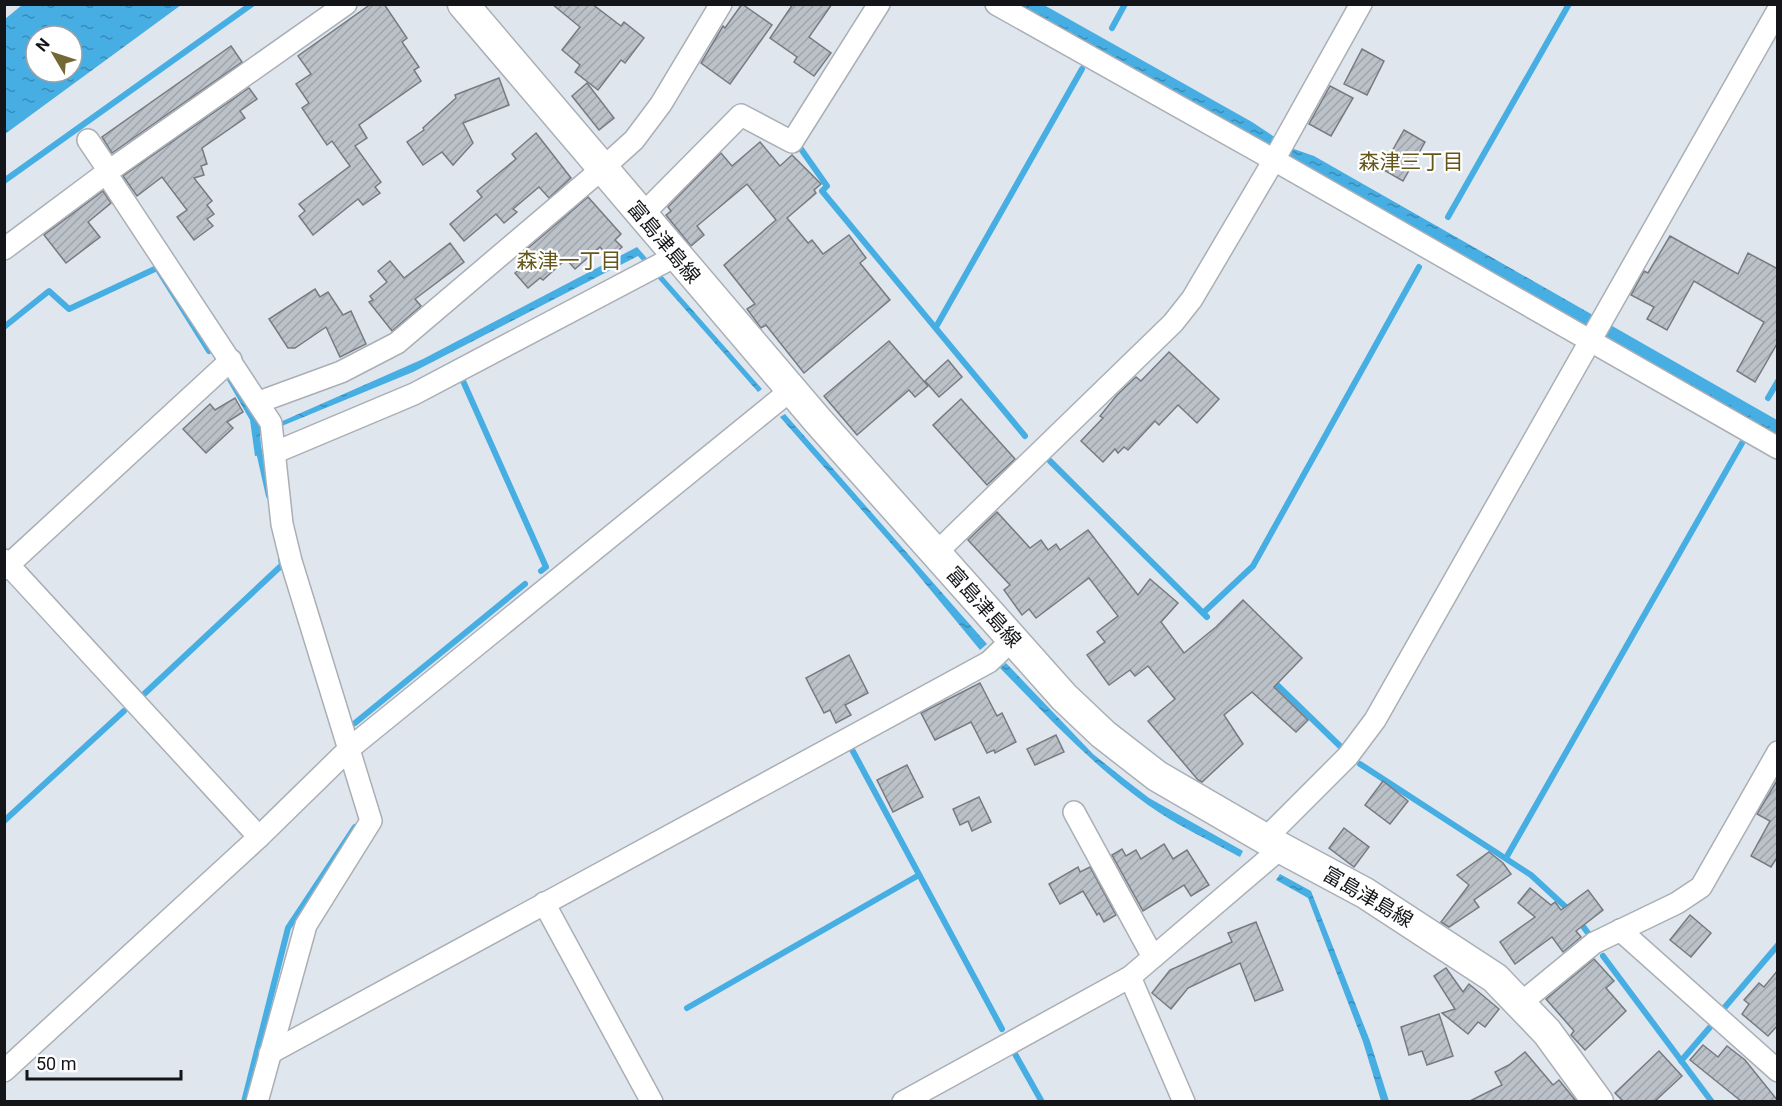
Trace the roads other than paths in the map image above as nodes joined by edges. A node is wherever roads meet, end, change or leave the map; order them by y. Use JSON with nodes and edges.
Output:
{"nodes":[{"id":1,"x":346,"y":4,"type":"edge"},
{"id":2,"x":463,"y":4,"type":"edge"},
{"id":3,"x":721,"y":4,"type":"edge"},
{"id":4,"x":879,"y":4,"type":"edge"},
{"id":5,"x":996,"y":4,"type":"edge"},
{"id":6,"x":1361,"y":4,"type":"edge"},
{"id":7,"x":1778,"y":10,"type":"edge"},
{"id":8,"x":88,"y":140,"type":"dead end"},
{"id":9,"x":1279,"y":151,"type":"junction"},
{"id":10,"x":603,"y":168,"type":"junction"},
{"id":11,"x":107,"y":172,"type":"junction"},
{"id":12,"x":642,"y":215,"type":"junction"},
{"id":13,"x":4,"y":249,"type":"edge"},
{"id":14,"x":660,"y":264,"type":"junction"},
{"id":15,"x":1594,"y":331,"type":"junction"},
{"id":16,"x":231,"y":360,"type":"junction"},
{"id":17,"x":791,"y":390,"type":"junction"},
{"id":18,"x":259,"y":402,"type":"junction"},
{"id":19,"x":274,"y":436,"type":"junction"},
{"id":20,"x":1778,"y":448,"type":"edge"},
{"id":21,"x":936,"y":553,"type":"junction"},
{"id":22,"x":6,"y":565,"type":"edge"},
{"id":23,"x":1013,"y":639,"type":"junction"},
{"id":24,"x":350,"y":748,"type":"junction"},
{"id":25,"x":1778,"y":752,"type":"edge"},
{"id":26,"x":1074,"y":812,"type":"dead end"},
{"id":27,"x":259,"y":837,"type":"junction"},
{"id":28,"x":1273,"y":844,"type":"junction"},
{"id":29,"x":544,"y":903,"type":"junction"},
{"id":30,"x":1620,"y":930,"type":"junction"},
{"id":31,"x":1153,"y":957,"type":"junction"},
{"id":32,"x":1130,"y":977,"type":"junction"},
{"id":33,"x":1521,"y":1003,"type":"junction"},
{"id":34,"x":270,"y":1053,"type":"junction"},
{"id":35,"x":4,"y":1071,"type":"edge"},
{"id":36,"x":1778,"y":1071,"type":"edge"},
{"id":37,"x":257,"y":1101,"type":"edge"},
{"id":38,"x":652,"y":1101,"type":"edge"},
{"id":39,"x":903,"y":1101,"type":"edge"},
{"id":40,"x":1184,"y":1101,"type":"edge"},
{"id":41,"x":1598,"y":1101,"type":"edge"}],
"edges":[{"from":1,"to":11,"type":"street"},
{"from":2,"to":10,"type":"main road","name":"富島津島線"},
{"from":3,"to":10,"type":"street"},
{"from":4,"to":12,"type":"street"},
{"from":5,"to":9,"type":"street"},
{"from":6,"to":9,"type":"street"},
{"from":7,"to":15,"type":"street"},
{"from":8,"to":11,"type":"street"},
{"from":9,"to":15,"type":"street"},
{"from":9,"to":21,"type":"street"},
{"from":10,"to":12,"type":"main road","name":"富島津島線"},
{"from":10,"to":18,"type":"street"},
{"from":11,"to":13,"type":"street"},
{"from":11,"to":16,"type":"street"},
{"from":12,"to":14,"type":"main road","name":"富島津島線"},
{"from":14,"to":17,"type":"main road","name":"富島津島線"},
{"from":14,"to":19,"type":"street"},
{"from":15,"to":20,"type":"street"},
{"from":15,"to":28,"type":"street"},
{"from":16,"to":18,"type":"street"},
{"from":16,"to":22,"type":"street"},
{"from":17,"to":21,"type":"main road","name":"富島津島線"},
{"from":17,"to":24,"type":"street"},
{"from":18,"to":19,"type":"street"},
{"from":19,"to":24,"type":"street"},
{"from":21,"to":23,"type":"main road","name":"富島津島線"},
{"from":22,"to":27,"type":"street"},
{"from":23,"to":28,"type":"main road","name":"富島津島線"},
{"from":23,"to":29,"type":"street"},
{"from":24,"to":27,"type":"street"},
{"from":24,"to":34,"type":"street"},
{"from":25,"to":30,"type":"street"},
{"from":26,"to":31,"type":"street"},
{"from":27,"to":35,"type":"street"},
{"from":28,"to":31,"type":"street"},
{"from":28,"to":33,"type":"main road","name":"富島津島線"},
{"from":29,"to":34,"type":"street"},
{"from":29,"to":38,"type":"street"},
{"from":30,"to":33,"type":"street"},
{"from":30,"to":36,"type":"street"},
{"from":31,"to":32,"type":"street"},
{"from":32,"to":39,"type":"street"},
{"from":32,"to":40,"type":"street"},
{"from":33,"to":41,"type":"main road","name":"富島津島線"},
{"from":34,"to":37,"type":"street"}]}
